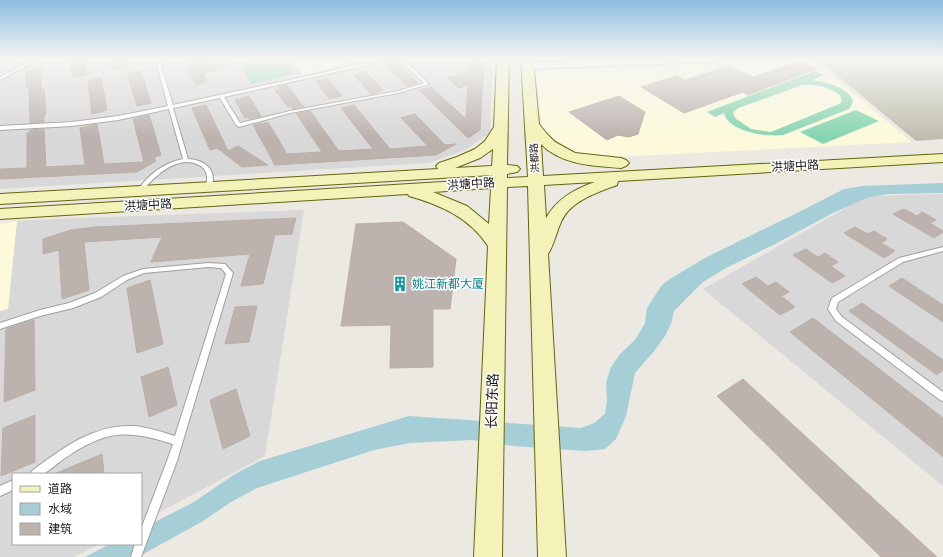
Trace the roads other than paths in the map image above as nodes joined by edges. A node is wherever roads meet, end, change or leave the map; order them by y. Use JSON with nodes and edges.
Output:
{"nodes":[{"id":1,"x":164,"y":85,"type":"edge"},
{"id":2,"x":272,"y":85,"type":"edge"},
{"id":3,"x":423,"y":85,"type":"edge"},
{"id":4,"x":502,"y":85,"type":"edge"},
{"id":5,"x":529,"y":85,"type":"edge"},
{"id":6,"x":221,"y":96,"type":"junction"},
{"id":7,"x":171,"y":108,"type":"junction"},
{"id":8,"x":532,"y":124,"type":"junction"},
{"id":9,"x":0,"y":128,"type":"edge"},
{"id":10,"x":500,"y":128,"type":"junction"},
{"id":11,"x":943,"y":145,"type":"edge"},
{"id":12,"x":943,"y":158,"type":"edge"},
{"id":13,"x":186,"y":160,"type":"junction"},
{"id":14,"x":625,"y":169,"type":"junction"},
{"id":15,"x":536,"y":174,"type":"junction"},
{"id":16,"x":499,"y":176,"type":"junction"},
{"id":17,"x":402,"y":182,"type":"junction"},
{"id":18,"x":209,"y":187,"type":"junction"},
{"id":19,"x":140,"y":191,"type":"junction"},
{"id":20,"x":0,"y":199,"type":"edge"},
{"id":21,"x":0,"y":214,"type":"edge"},
{"id":22,"x":497,"y":245,"type":"junction"},
{"id":23,"x":943,"y":249,"type":"edge"},
{"id":24,"x":539,"y":257,"type":"junction"},
{"id":25,"x":0,"y":326,"type":"edge"},
{"id":26,"x":943,"y":397,"type":"edge"},
{"id":27,"x":178,"y":441,"type":"junction"},
{"id":28,"x":36,"y":473,"type":"edge"},
{"id":29,"x":12,"y":485,"type":"edge"},
{"id":30,"x":0,"y":491,"type":"edge"},
{"id":31,"x":142,"y":540,"type":"edge"},
{"id":32,"x":140,"y":545,"type":"edge"},
{"id":33,"x":136,"y":557,"type":"edge"},
{"id":34,"x":488,"y":557,"type":"edge"},
{"id":35,"x":552,"y":557,"type":"edge"}],
"edges":[{"from":1,"to":7,"type":"lane"},
{"from":2,"to":6,"type":"lane"},
{"from":3,"to":6,"type":"lane"},
{"from":4,"to":10,"type":"main road"},
{"from":5,"to":8,"type":"main road","name":"洪都路"},
{"from":6,"to":7,"type":"lane"},
{"from":7,"to":9,"type":"lane"},
{"from":7,"to":13,"type":"lane"},
{"from":8,"to":14,"type":"main road"},
{"from":8,"to":15,"type":"main road","name":"洪都路"},
{"from":10,"to":16,"type":"main road"},
{"from":10,"to":17,"type":"main road"},
{"from":11,"to":14,"type":"main road","name":"洪塘中路"},
{"from":12,"to":14,"type":"main road","name":"洪塘中路"},
{"from":13,"to":18,"type":"lane"},
{"from":13,"to":19,"type":"lane"},
{"from":14,"to":15,"type":"main road","name":"洪塘中路"},
{"from":14,"to":24,"type":"main road"},
{"from":15,"to":16,"type":"main road","name":"洪塘中路"},
{"from":15,"to":24,"type":"main road","name":"洪都路"},
{"from":16,"to":17,"type":"main road","name":"洪塘中路"},
{"from":16,"to":22,"type":"main road"},
{"from":17,"to":18,"type":"main road","name":"洪塘中路"},
{"from":17,"to":21,"type":"main road","name":"洪塘中路"},
{"from":17,"to":22,"type":"main road"},
{"from":18,"to":19,"type":"main road","name":"洪塘中路"},
{"from":19,"to":20,"type":"main road","name":"洪塘中路"},
{"from":22,"to":34,"type":"main road","name":"长阳东路"},
{"from":23,"to":26,"type":"lane"},
{"from":24,"to":35,"type":"main road"},
{"from":25,"to":27,"type":"lane"},
{"from":27,"to":28,"type":"lane"},
{"from":27,"to":31,"type":"lane"},
{"from":29,"to":30,"type":"lane"},
{"from":32,"to":33,"type":"lane"}]}
